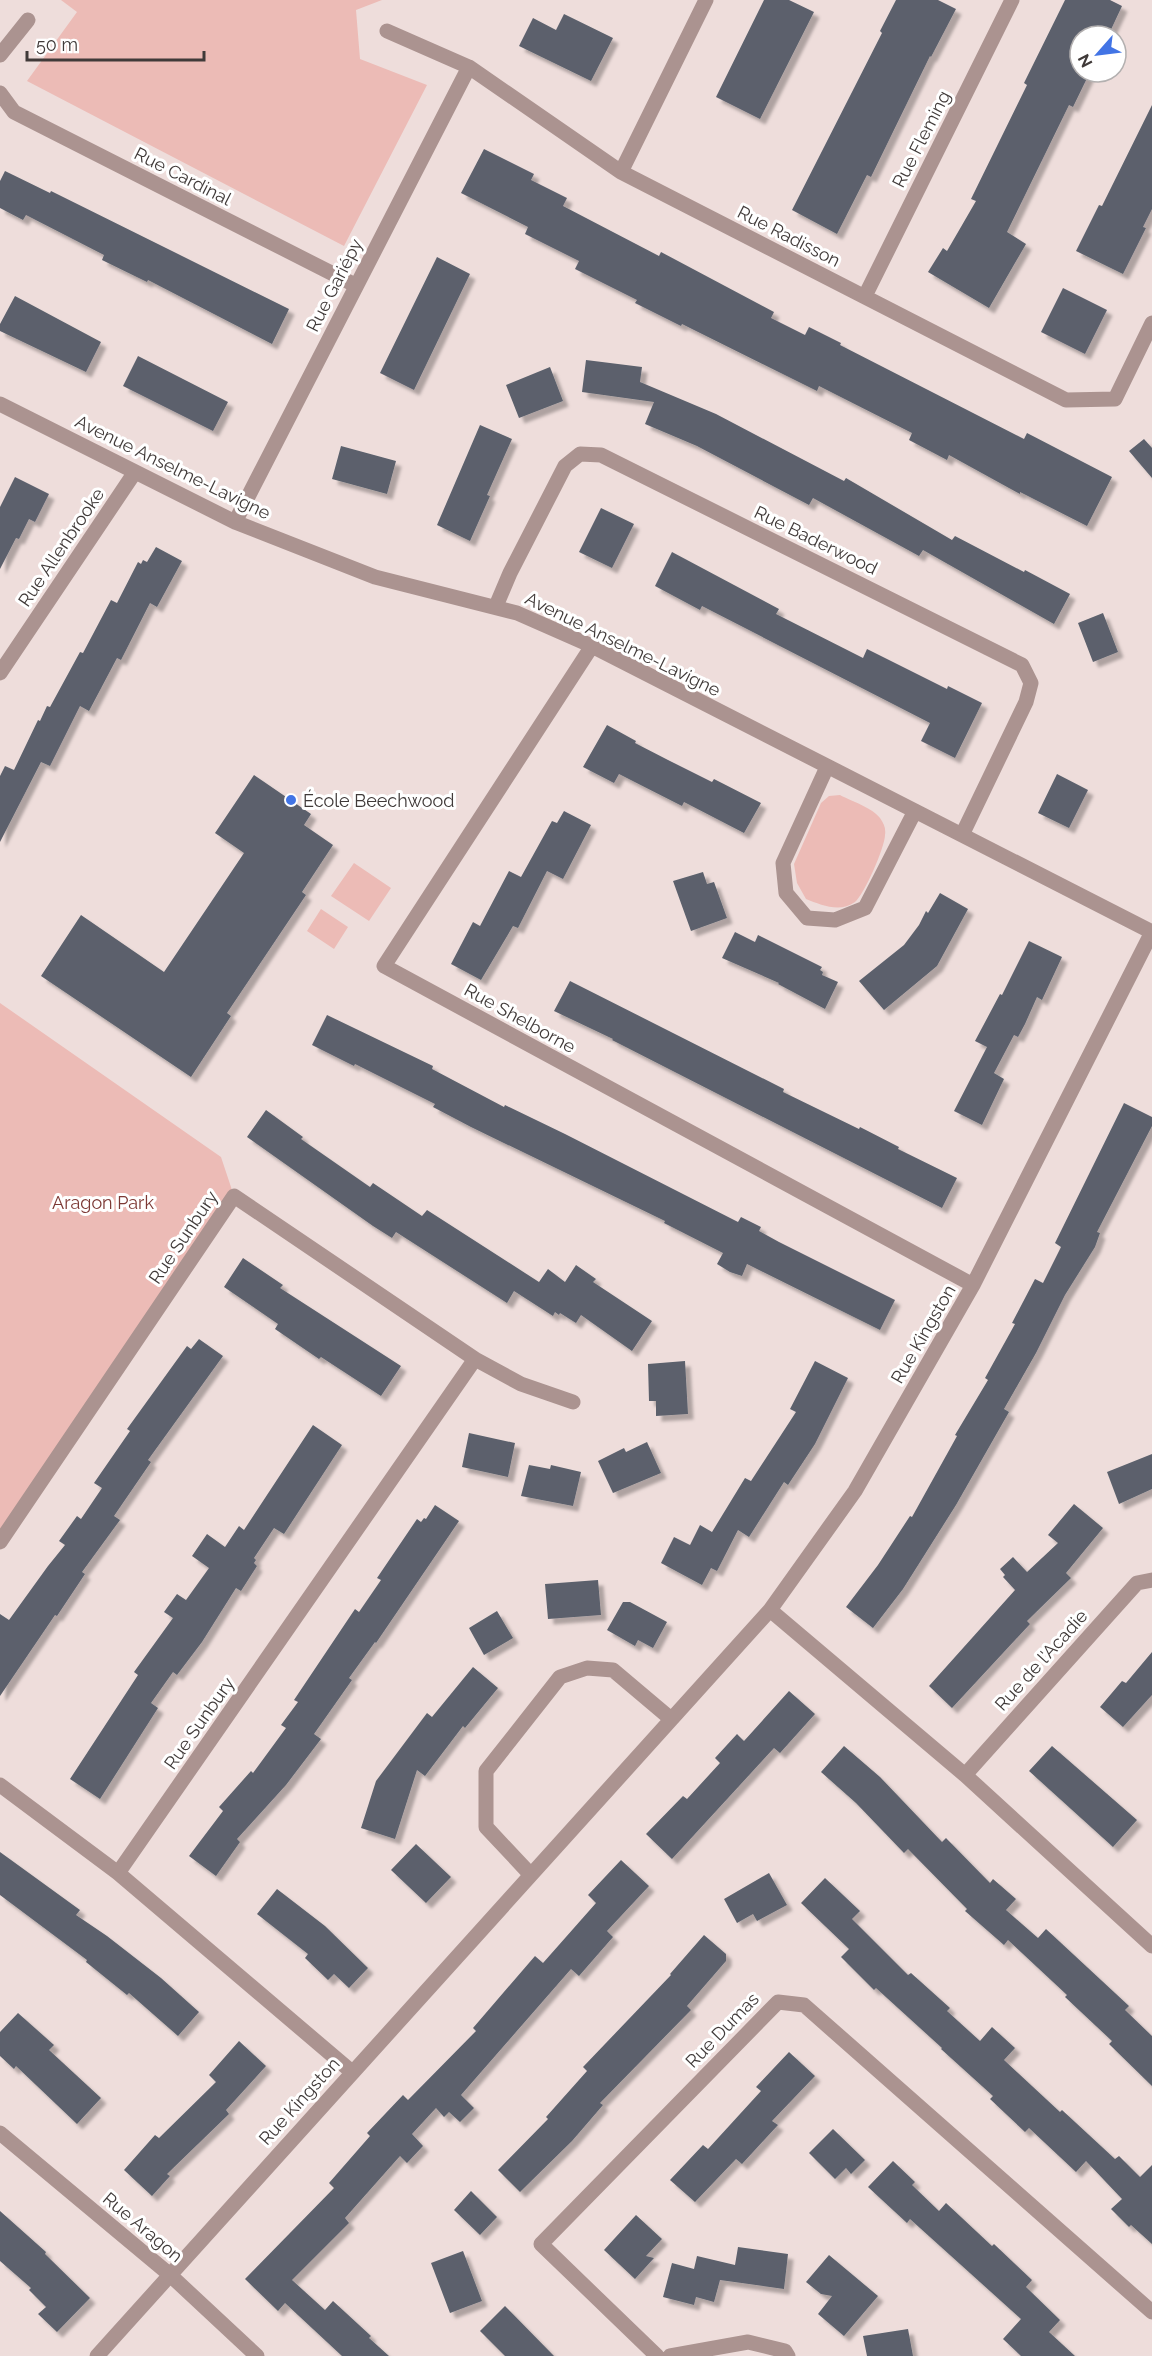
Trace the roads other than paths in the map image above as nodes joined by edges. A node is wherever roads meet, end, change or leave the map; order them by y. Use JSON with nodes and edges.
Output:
{"nodes":[{"id":1,"x":706,"y":0,"type":"edge"},
{"id":2,"x":1012,"y":0,"type":"edge"},
{"id":3,"x":28,"y":20,"type":"dead end"},
{"id":4,"x":387,"y":31,"type":"dead end"},
{"id":5,"x":0,"y":55,"type":"edge"},
{"id":6,"x":469,"y":67,"type":"junction"},
{"id":7,"x":0,"y":93,"type":"edge"},
{"id":8,"x":621,"y":172,"type":"junction"},
{"id":9,"x":356,"y":285,"type":"junction"},
{"id":10,"x":864,"y":296,"type":"junction"},
{"id":11,"x":1152,"y":323,"type":"edge"},
{"id":12,"x":0,"y":404,"type":"edge"},
{"id":13,"x":135,"y":472,"type":"junction"},
{"id":14,"x":235,"y":522,"type":"junction"},
{"id":15,"x":496,"y":606,"type":"junction"},
{"id":16,"x":592,"y":646,"type":"junction"},
{"id":17,"x":0,"y":673,"type":"edge"},
{"id":18,"x":827,"y":766,"type":"junction"},
{"id":19,"x":915,"y":811,"type":"junction"},
{"id":20,"x":962,"y":835,"type":"junction"},
{"id":21,"x":1152,"y":932,"type":"edge"},
{"id":22,"x":974,"y":1285,"type":"junction"},
{"id":23,"x":475,"y":1359,"type":"junction"},
{"id":24,"x":573,"y":1402,"type":"dead end"},
{"id":25,"x":0,"y":1542,"type":"edge"},
{"id":26,"x":1152,"y":1580,"type":"edge"},
{"id":27,"x":770,"y":1610,"type":"junction"},
{"id":28,"x":671,"y":1719,"type":"junction"},
{"id":29,"x":965,"y":1775,"type":"junction"},
{"id":30,"x":0,"y":1785,"type":"edge"},
{"id":31,"x":118,"y":1873,"type":"junction"},
{"id":32,"x":530,"y":1874,"type":"junction"},
{"id":33,"x":1152,"y":1946,"type":"edge"},
{"id":34,"x":352,"y":2072,"type":"junction"},
{"id":35,"x":0,"y":2133,"type":"edge"},
{"id":36,"x":169,"y":2274,"type":"junction"},
{"id":37,"x":1152,"y":2312,"type":"edge"},
{"id":38,"x":97,"y":2356,"type":"edge"},
{"id":39,"x":257,"y":2356,"type":"edge"},
{"id":40,"x":657,"y":2356,"type":"edge"},
{"id":41,"x":670,"y":2356,"type":"edge"},
{"id":42,"x":788,"y":2356,"type":"edge"}],
"edges":[{"from":1,"to":8,"type":"street"},
{"from":2,"to":10,"type":"street","name":"Rue Fleming"},
{"from":3,"to":5,"type":"street"},
{"from":4,"to":6,"type":"street","name":"Rue Radisson"},
{"from":6,"to":8,"type":"street","name":"Rue Radisson"},
{"from":6,"to":9,"type":"street","name":"Rue Gariépy"},
{"from":7,"to":9,"type":"street","name":"Rue Cardinal"},
{"from":8,"to":10,"type":"street","name":"Rue Radisson"},
{"from":9,"to":14,"type":"street","name":"Rue Gariépy"},
{"from":10,"to":11,"type":"street","name":"Rue Radisson"},
{"from":12,"to":13,"type":"street","name":"Avenue Anselme-Lavigne"},
{"from":13,"to":14,"type":"street","name":"Avenue Anselme-Lavigne"},
{"from":13,"to":17,"type":"street","name":"Rue Allenbrooke"},
{"from":14,"to":15,"type":"street","name":"Avenue Anselme-Lavigne"},
{"from":15,"to":16,"type":"street","name":"Avenue Anselme-Lavigne"},
{"from":15,"to":20,"type":"street","name":"Rue Baderwood"},
{"from":16,"to":18,"type":"street","name":"Avenue Anselme-Lavigne"},
{"from":16,"to":22,"type":"street","name":"Rue Shelborne"},
{"from":18,"to":19,"type":"street","name":"Avenue Anselme-Lavigne"},
{"from":18,"to":19,"type":"street"},
{"from":19,"to":20,"type":"street","name":"Avenue Anselme-Lavigne"},
{"from":20,"to":21,"type":"street","name":"Avenue Anselme-Lavigne"},
{"from":21,"to":22,"type":"street","name":"Rue Kingston"},
{"from":22,"to":27,"type":"street","name":"Rue Kingston"},
{"from":23,"to":24,"type":"street","name":"Rue Sunbury"},
{"from":23,"to":25,"type":"street","name":"Rue Sunbury"},
{"from":23,"to":31,"type":"street","name":"Rue Sunbury"},
{"from":26,"to":29,"type":"street","name":"Rue de l'Acadie"},
{"from":27,"to":28,"type":"street","name":"Rue Kingston"},
{"from":27,"to":29,"type":"street"},
{"from":28,"to":32,"type":"street","name":"Rue Kingston"},
{"from":28,"to":32,"type":"street"},
{"from":29,"to":33,"type":"street"},
{"from":30,"to":31,"type":"street"},
{"from":31,"to":34,"type":"street"},
{"from":32,"to":34,"type":"street","name":"Rue Kingston"},
{"from":34,"to":36,"type":"street","name":"Rue Kingston"},
{"from":35,"to":36,"type":"street","name":"Rue Aragon"},
{"from":36,"to":38,"type":"street","name":"Rue Kingston"},
{"from":36,"to":39,"type":"street","name":"Rue Aragon"},
{"from":37,"to":40,"type":"street","name":"Rue Dumas"},
{"from":41,"to":42,"type":"street"}]}
